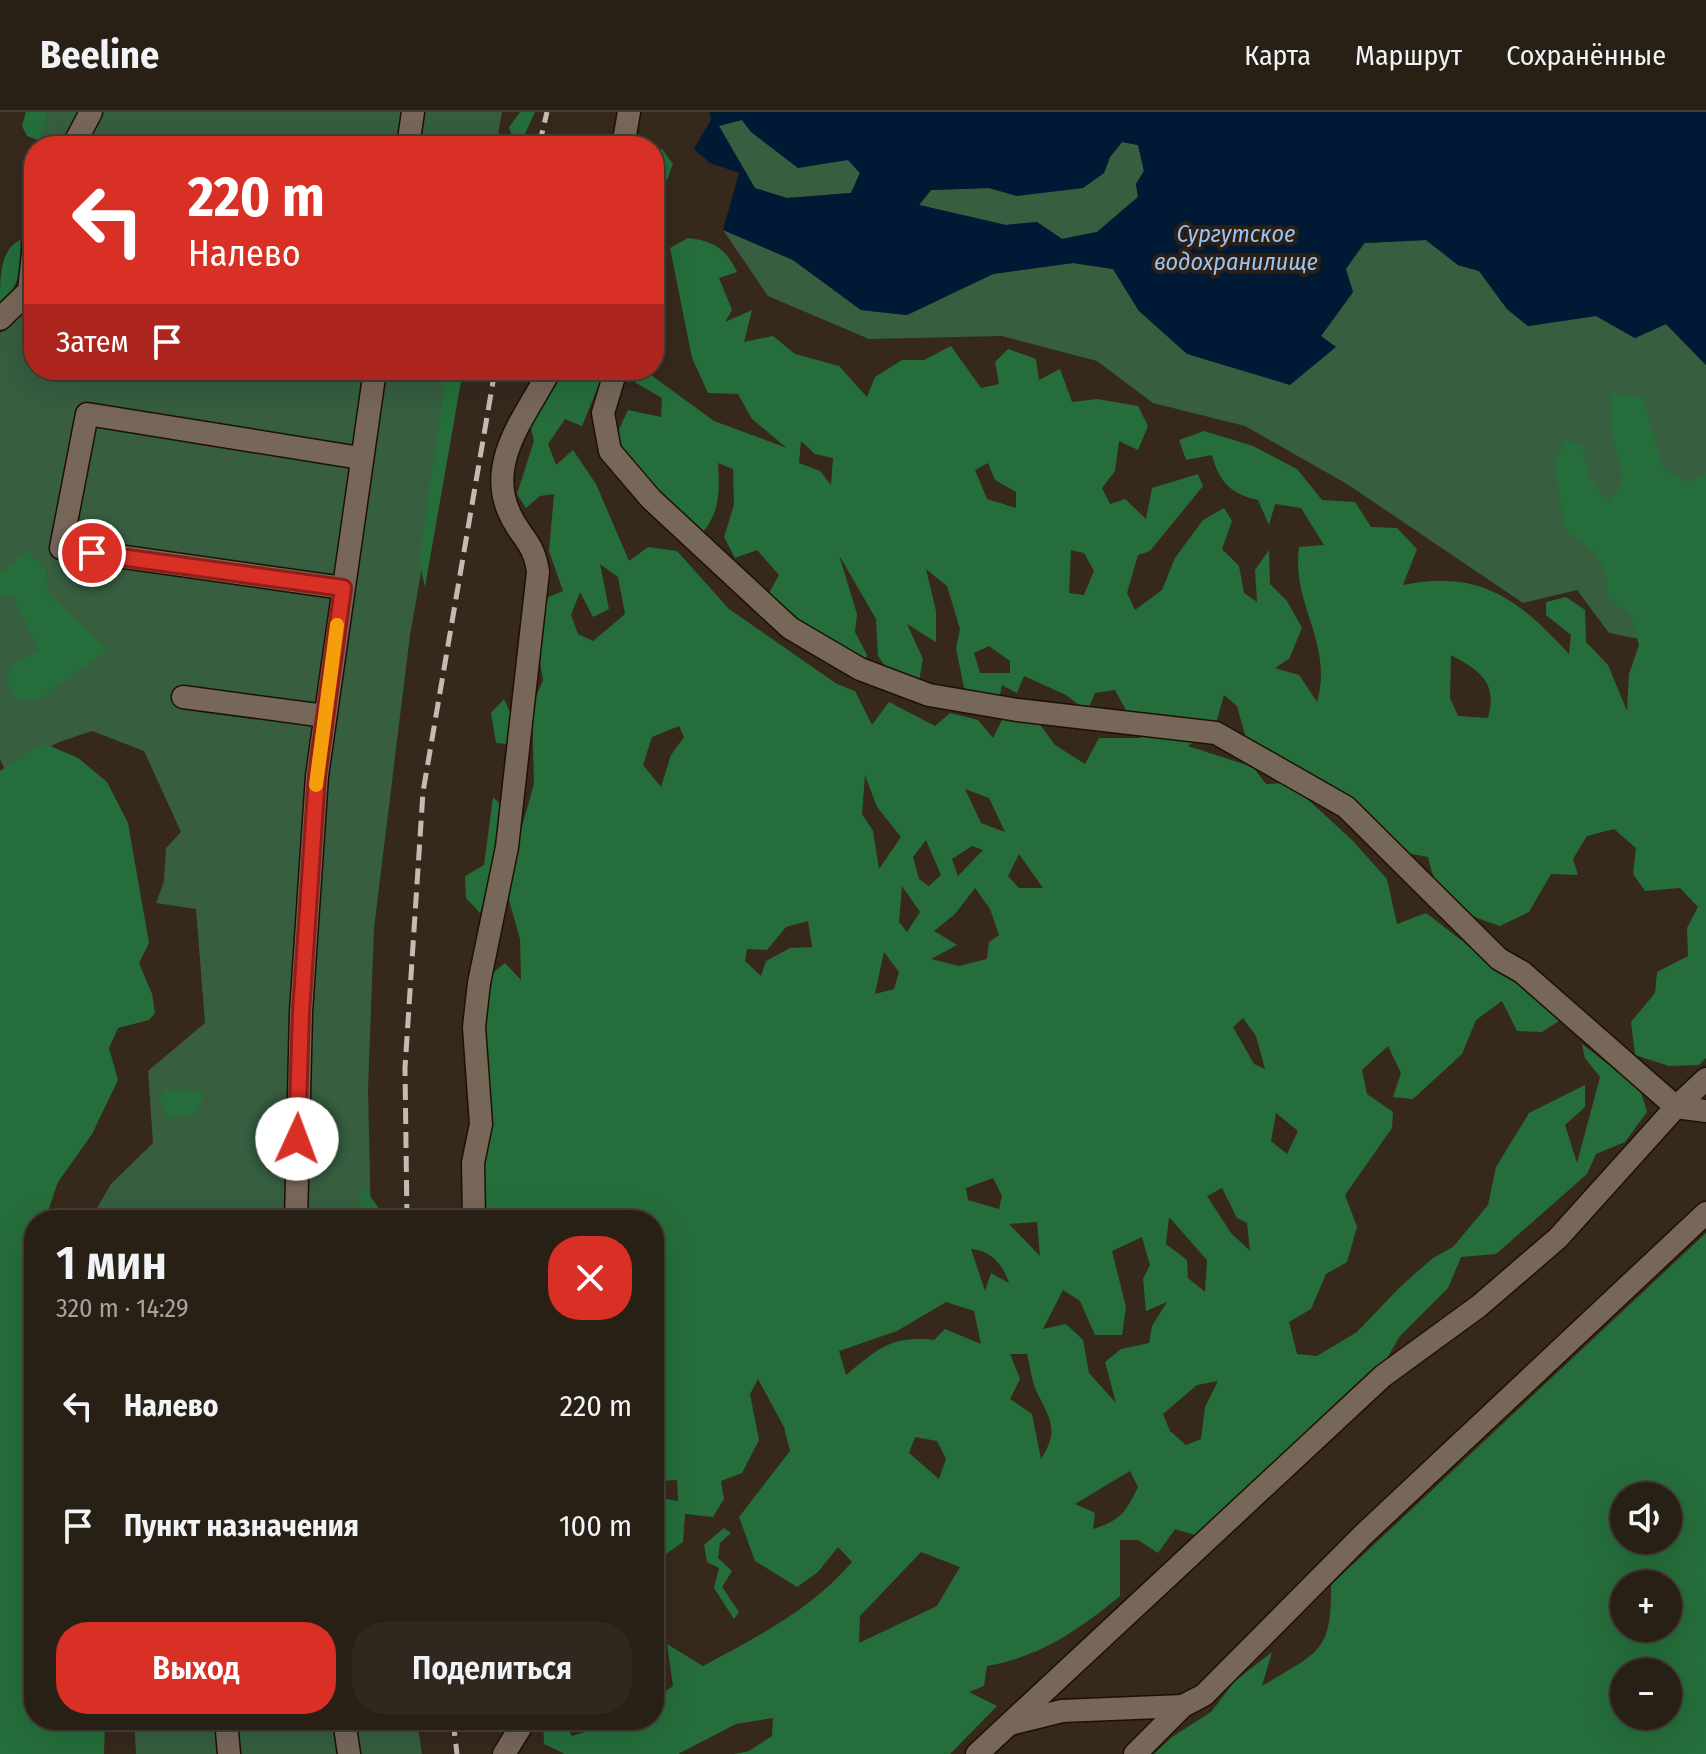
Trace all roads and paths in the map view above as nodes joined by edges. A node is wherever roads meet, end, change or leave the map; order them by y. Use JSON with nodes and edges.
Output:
{"nodes":[{"id":1,"x":91,"y":112,"type":"edge"},
{"id":2,"x":413,"y":112,"type":"edge"},
{"id":3,"x":629,"y":112,"type":"edge"},
{"id":4,"x":78,"y":136,"type":"edge"},
{"id":5,"x":409,"y":136,"type":"edge"},
{"id":6,"x":625,"y":136,"type":"edge"},
{"id":7,"x":24,"y":298,"type":"edge"},
{"id":8,"x":0,"y":319,"type":"edge"},
{"id":9,"x":373,"y":380,"type":"edge"},
{"id":10,"x":544,"y":380,"type":"edge"},
{"id":11,"x":613,"y":380,"type":"edge"},
{"id":12,"x":360,"y":458,"type":"junction"},
{"id":13,"x":343,"y":588,"type":"junction"},
{"id":14,"x":183,"y":697,"type":"dead end"},
{"id":15,"x":325,"y":716,"type":"junction"},
{"id":16,"x":1706,"y":1079,"type":"edge"},
{"id":17,"x":1676,"y":1107,"type":"junction"},
{"id":18,"x":1706,"y":1111,"type":"edge"},
{"id":19,"x":296,"y":1210,"type":"edge"},
{"id":20,"x":474,"y":1210,"type":"edge"},
{"id":21,"x":1706,"y":1213,"type":"edge"},
{"id":22,"x":1183,"y":1706,"type":"junction"},
{"id":23,"x":1006,"y":1725,"type":"junction"},
{"id":24,"x":227,"y":1730,"type":"edge"},
{"id":25,"x":345,"y":1730,"type":"edge"},
{"id":26,"x":519,"y":1730,"type":"edge"},
{"id":27,"x":229,"y":1754,"type":"edge"},
{"id":28,"x":349,"y":1754,"type":"edge"},
{"id":29,"x":504,"y":1754,"type":"edge"},
{"id":30,"x":977,"y":1754,"type":"edge"},
{"id":31,"x":1135,"y":1754,"type":"edge"}],
"edges":[{"from":1,"to":4,"type":"street"},
{"from":2,"to":5,"type":"street"},
{"from":3,"to":6,"type":"street"},
{"from":7,"to":8,"type":"street"},
{"from":9,"to":12,"type":"street"},
{"from":10,"to":20,"type":"street"},
{"from":11,"to":17,"type":"street"},
{"from":12,"to":13,"type":"street"},
{"from":12,"to":13,"type":"street"},
{"from":13,"to":15,"type":"street"},
{"from":14,"to":15,"type":"street"},
{"from":15,"to":19,"type":"street"},
{"from":16,"to":17,"type":"street"},
{"from":17,"to":18,"type":"street"},
{"from":17,"to":23,"type":"street"},
{"from":21,"to":22,"type":"street"},
{"from":22,"to":23,"type":"street"},
{"from":22,"to":31,"type":"street"},
{"from":23,"to":30,"type":"street"},
{"from":24,"to":27,"type":"street"},
{"from":25,"to":28,"type":"street"},
{"from":26,"to":29,"type":"street"}]}
